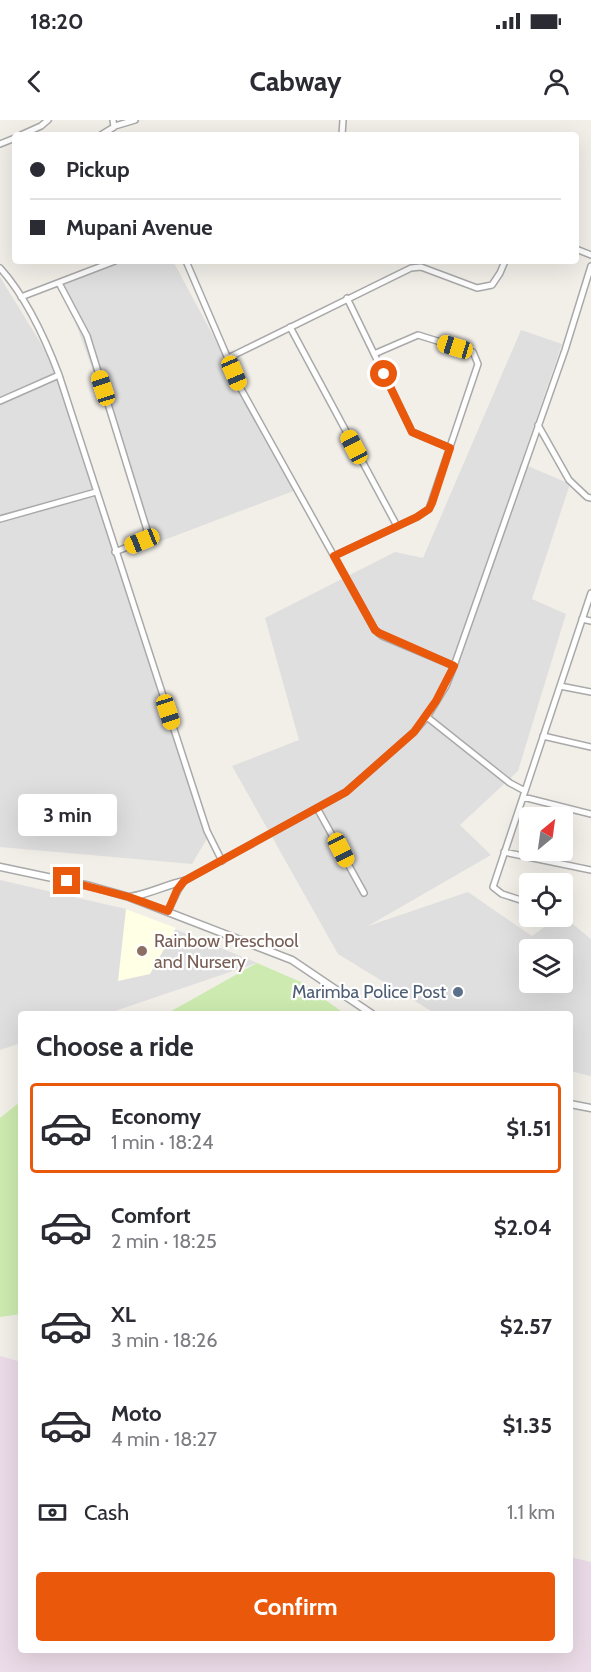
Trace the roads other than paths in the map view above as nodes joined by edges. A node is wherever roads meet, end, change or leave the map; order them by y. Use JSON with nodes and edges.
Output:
{"nodes":[{"id":1,"x":48,"y":120,"type":"edge"},
{"id":2,"x":135,"y":120,"type":"edge"},
{"id":3,"x":114,"y":123,"type":"edge"},
{"id":4,"x":28,"y":132,"type":"edge"},
{"id":5,"x":107,"y":264,"type":"edge"},
{"id":6,"x":187,"y":264,"type":"edge"},
{"id":7,"x":504,"y":264,"type":"edge"},
{"id":8,"x":591,"y":266,"type":"edge"},
{"id":9,"x":1,"y":271,"type":"edge"},
{"id":10,"x":59,"y":282,"type":"junction"},
{"id":11,"x":21,"y":297,"type":"junction"},
{"id":12,"x":347,"y":298,"type":"junction"},
{"id":13,"x":290,"y":327,"type":"junction"},
{"id":14,"x":374,"y":354,"type":"junction"},
{"id":15,"x":228,"y":358,"type":"junction"},
{"id":16,"x":59,"y":375,"type":"junction"},
{"id":17,"x":0,"y":401,"type":"edge"},
{"id":18,"x":538,"y":425,"type":"junction"},
{"id":19,"x":450,"y":448,"type":"junction"},
{"id":20,"x":96,"y":492,"type":"junction"},
{"id":21,"x":591,"y":498,"type":"edge"},
{"id":22,"x":0,"y":519,"type":"edge"},
{"id":23,"x":397,"y":526,"type":"junction"},
{"id":24,"x":115,"y":552,"type":"junction"},
{"id":25,"x":334,"y":556,"type":"junction"},
{"id":26,"x":591,"y":593,"type":"edge"},
{"id":27,"x":582,"y":619,"type":"junction"},
{"id":28,"x":591,"y":621,"type":"edge"},
{"id":29,"x":454,"y":666,"type":"junction"},
{"id":30,"x":560,"y":686,"type":"junction"},
{"id":31,"x":591,"y":692,"type":"edge"},
{"id":32,"x":427,"y":717,"type":"junction"},
{"id":33,"x":543,"y":736,"type":"junction"},
{"id":34,"x":591,"y":747,"type":"edge"},
{"id":35,"x":524,"y":794,"type":"junction"},
{"id":36,"x":317,"y":808,"type":"junction"},
{"id":37,"x":591,"y":814,"type":"edge"},
{"id":38,"x":504,"y":852,"type":"junction"},
{"id":39,"x":222,"y":861,"type":"junction"},
{"id":40,"x":0,"y":867,"type":"edge"},
{"id":41,"x":591,"y":870,"type":"edge"},
{"id":42,"x":184,"y":881,"type":"junction"},
{"id":43,"x":364,"y":893,"type":"dead end"},
{"id":44,"x":129,"y":897,"type":"junction"},
{"id":45,"x":519,"y":899,"type":"edge"},
{"id":46,"x":168,"y":911,"type":"junction"},
{"id":47,"x":368,"y":1011,"type":"edge"},
{"id":48,"x":573,"y":1105,"type":"edge"},
{"id":49,"x":591,"y":1108,"type":"edge"}],
"edges":[{"from":1,"to":4,"type":"street"},
{"from":2,"to":3,"type":"street"},
{"from":5,"to":10,"type":"street"},
{"from":6,"to":15,"type":"street"},
{"from":7,"to":12,"type":"street"},
{"from":8,"to":18,"type":"street"},
{"from":9,"to":11,"type":"street"},
{"from":10,"to":11,"type":"street"},
{"from":10,"to":24,"type":"street"},
{"from":11,"to":16,"type":"street"},
{"from":12,"to":13,"type":"street"},
{"from":12,"to":14,"type":"street"},
{"from":13,"to":15,"type":"street"},
{"from":13,"to":23,"type":"street"},
{"from":14,"to":19,"type":"street"},
{"from":14,"to":19,"type":"street"},
{"from":15,"to":25,"type":"street"},
{"from":16,"to":17,"type":"street"},
{"from":16,"to":20,"type":"street"},
{"from":18,"to":21,"type":"street"},
{"from":18,"to":29,"type":"street"},
{"from":19,"to":23,"type":"street"},
{"from":20,"to":22,"type":"street"},
{"from":20,"to":24,"type":"street"},
{"from":23,"to":25,"type":"street"},
{"from":24,"to":39,"type":"street"},
{"from":25,"to":29,"type":"street"},
{"from":26,"to":27,"type":"street"},
{"from":27,"to":28,"type":"street"},
{"from":27,"to":30,"type":"street"},
{"from":29,"to":32,"type":"street"},
{"from":30,"to":31,"type":"street"},
{"from":30,"to":33,"type":"street"},
{"from":32,"to":35,"type":"street"},
{"from":32,"to":36,"type":"street"},
{"from":33,"to":34,"type":"street"},
{"from":33,"to":35,"type":"street"},
{"from":35,"to":37,"type":"street"},
{"from":35,"to":38,"type":"street"},
{"from":36,"to":39,"type":"street"},
{"from":36,"to":43,"type":"street"},
{"from":38,"to":41,"type":"street"},
{"from":38,"to":45,"type":"street"},
{"from":39,"to":42,"type":"street"},
{"from":40,"to":44,"type":"street"},
{"from":42,"to":44,"type":"street"},
{"from":42,"to":46,"type":"street"},
{"from":44,"to":46,"type":"street"},
{"from":46,"to":47,"type":"street"},
{"from":48,"to":49,"type":"street"}]}
